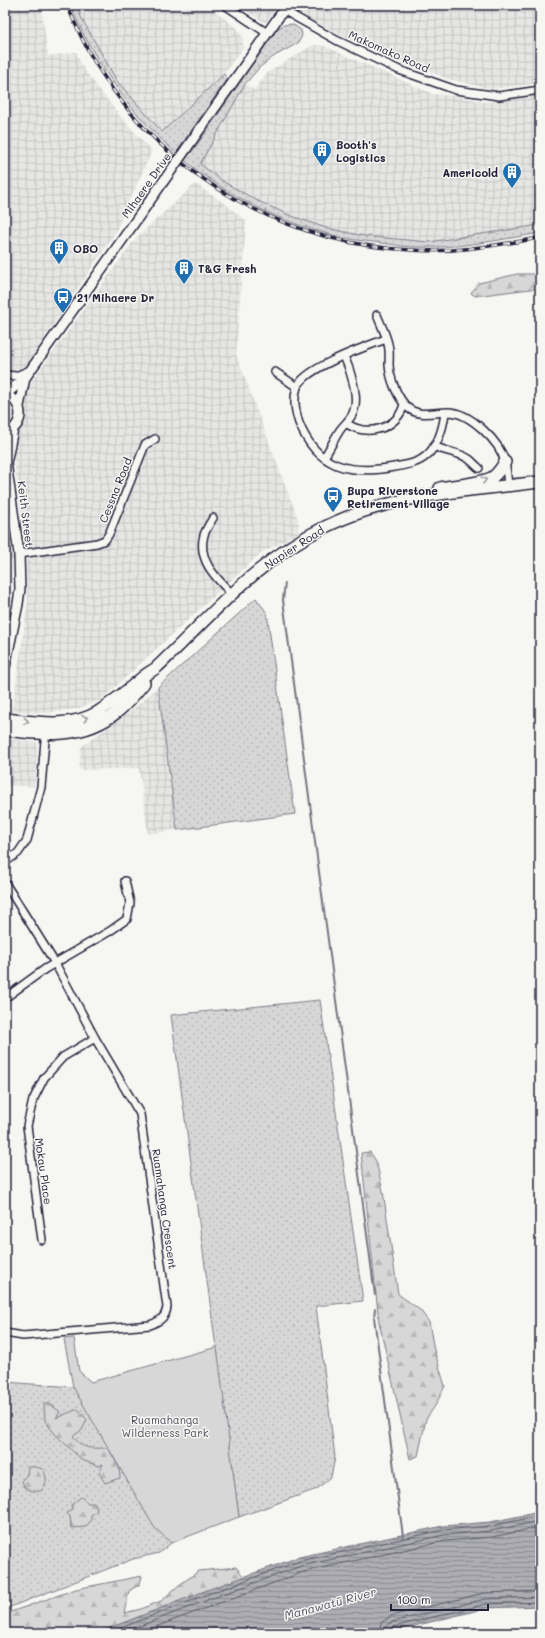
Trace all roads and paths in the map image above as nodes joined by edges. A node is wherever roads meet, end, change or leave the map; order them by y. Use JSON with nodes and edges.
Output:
{"nodes":[{"id":1,"x":225,"y":5,"type":"edge"},
{"id":2,"x":285,"y":8,"type":"edge"},
{"id":3,"x":267,"y":33,"type":"junction"},
{"id":4,"x":540,"y":90,"type":"edge"},
{"id":5,"x":377,"y":316,"type":"dead end"},
{"id":6,"x":386,"y":339,"type":"junction"},
{"id":7,"x":344,"y":356,"type":"junction"},
{"id":8,"x":32,"y":369,"type":"junction"},
{"id":9,"x":275,"y":372,"type":"dead end"},
{"id":10,"x":5,"y":375,"type":"edge"},
{"id":11,"x":26,"y":378,"type":"junction"},
{"id":12,"x":297,"y":387,"type":"junction"},
{"id":13,"x":5,"y":395,"type":"edge"},
{"id":14,"x":404,"y":404,"type":"junction"},
{"id":15,"x":19,"y":406,"type":"junction"},
{"id":16,"x":445,"y":413,"type":"junction"},
{"id":17,"x":346,"y":423,"type":"junction"},
{"id":18,"x":9,"y":431,"type":"edge"},
{"id":19,"x":156,"y":439,"type":"dead end"},
{"id":20,"x":434,"y":446,"type":"junction"},
{"id":21,"x":6,"y":457,"type":"edge"},
{"id":22,"x":324,"y":457,"type":"junction"},
{"id":23,"x":505,"y":462,"type":"junction"},
{"id":24,"x":479,"y":468,"type":"dead end"},
{"id":25,"x":540,"y":482,"type":"edge"},
{"id":26,"x":508,"y":486,"type":"junction"},
{"id":27,"x":406,"y":500,"type":"junction"},
{"id":28,"x":212,"y":518,"type":"dead end"},
{"id":29,"x":19,"y":554,"type":"junction"},
{"id":30,"x":232,"y":594,"type":"junction"},
{"id":31,"x":5,"y":667,"type":"edge"},
{"id":32,"x":5,"y":719,"type":"edge"},
{"id":33,"x":46,"y":729,"type":"junction"},
{"id":34,"x":5,"y":730,"type":"edge"},
{"id":35,"x":5,"y":862,"type":"edge"},
{"id":36,"x":125,"y":881,"type":"dead end"},
{"id":37,"x":5,"y":883,"type":"edge"},
{"id":38,"x":54,"y":963,"type":"junction"},
{"id":39,"x":5,"y":998,"type":"edge"},
{"id":40,"x":95,"y":1038,"type":"junction"},
{"id":41,"x":42,"y":1240,"type":"dead end"},
{"id":42,"x":5,"y":1333,"type":"edge"}],
"edges":[{"from":1,"to":3,"type":"street"},
{"from":2,"to":3,"type":"main road","name":"Mihaere Drive"},
{"from":2,"to":4,"type":"street","name":"Makomako Road"},
{"from":3,"to":8,"type":"main road","name":"Mihaere Drive","bridge":true},
{"from":5,"to":6,"type":"street"},
{"from":6,"to":7,"type":"street"},
{"from":6,"to":14,"type":"street"},
{"from":7,"to":12,"type":"street"},
{"from":7,"to":17,"type":"street"},
{"from":8,"to":10,"type":"street"},
{"from":8,"to":11,"type":"main road","name":"Mihaere Drive"},
{"from":9,"to":12,"type":"street"},
{"from":11,"to":13,"type":"main road","name":"Mihaere Drive"},
{"from":11,"to":15,"type":"main road","name":"Mihaere Drive"},
{"from":12,"to":22,"type":"street"},
{"from":13,"to":15,"type":"main road"},
{"from":14,"to":16,"type":"street"},
{"from":14,"to":17,"type":"street"},
{"from":15,"to":18,"type":"main road","name":"Mihaere Drive"},
{"from":16,"to":20,"type":"street"},
{"from":16,"to":23,"type":"street"},
{"from":17,"to":22,"type":"street"},
{"from":18,"to":21,"type":"main road","name":"Keith Street"},
{"from":19,"to":29,"type":"street","name":"Cessna Road"},
{"from":20,"to":22,"type":"street"},
{"from":20,"to":24,"type":"street"},
{"from":21,"to":29,"type":"main road","name":"Keith Street"},
{"from":23,"to":26,"type":"street"},
{"from":27,"to":23,"type":"highway","one_way":true},
{"from":25,"to":26,"type":"highway","name":"Napier Road"},
{"from":26,"to":27,"type":"highway","name":"Napier Road"},
{"from":27,"to":30,"type":"highway","name":"Napier Road"},
{"from":28,"to":30,"type":"street"},
{"from":29,"to":31,"type":"main road","name":"Keith Street"},
{"from":30,"to":33,"type":"highway","name":"Napier Road"},
{"from":32,"to":33,"type":"highway","name":"Napier Road","one_way":true},
{"from":33,"to":34,"type":"highway","name":"Napier Road"},
{"from":33,"to":35,"type":"street"},
{"from":36,"to":38,"type":"street"},
{"from":37,"to":38,"type":"street","name":"Ruamahanga Crescent"},
{"from":38,"to":39,"type":"street"},
{"from":38,"to":40,"type":"street","name":"Ruamahanga Crescent"},
{"from":40,"to":41,"type":"street","name":"Mokau Place"},
{"from":40,"to":42,"type":"street","name":"Ruamahanga Crescent"}]}
